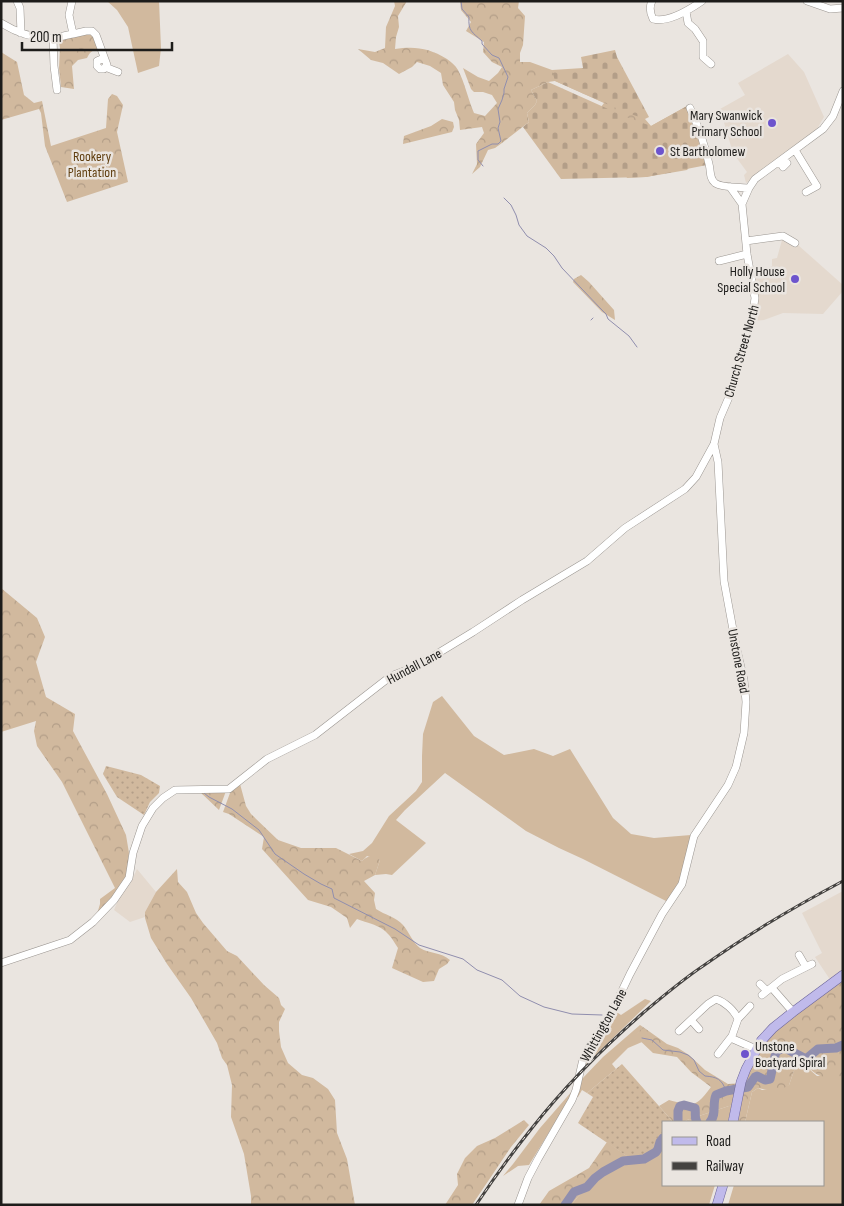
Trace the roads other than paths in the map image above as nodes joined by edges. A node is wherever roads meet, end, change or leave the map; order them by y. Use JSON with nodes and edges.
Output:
{"nodes":[{"id":1,"x":17,"y":1,"type":"edge"},
{"id":2,"x":72,"y":1,"type":"edge"},
{"id":3,"x":652,"y":1,"type":"edge"},
{"id":4,"x":702,"y":1,"type":"edge"},
{"id":5,"x":807,"y":1,"type":"edge"},
{"id":6,"x":843,"y":8,"type":"edge"},
{"id":7,"x":686,"y":11,"type":"junction"},
{"id":8,"x":1,"y":24,"type":"edge"},
{"id":9,"x":21,"y":33,"type":"junction"},
{"id":10,"x":73,"y":34,"type":"junction"},
{"id":11,"x":53,"y":38,"type":"junction"},
{"id":12,"x":711,"y":64,"type":"dead end"},
{"id":13,"x":118,"y":72,"type":"dead end"},
{"id":14,"x":57,"y":90,"type":"dead end"},
{"id":15,"x":843,"y":91,"type":"edge"},
{"id":16,"x":690,"y":108,"type":"dead end"},
{"id":17,"x":795,"y":150,"type":"junction"},
{"id":18,"x":730,"y":187,"type":"junction"},
{"id":19,"x":749,"y":188,"type":"junction"},
{"id":20,"x":806,"y":192,"type":"dead end"},
{"id":21,"x":742,"y":204,"type":"junction"},
{"id":22,"x":746,"y":241,"type":"junction"},
{"id":23,"x":795,"y":243,"type":"dead end"},
{"id":24,"x":747,"y":254,"type":"junction"},
{"id":25,"x":719,"y":260,"type":"dead end"},
{"id":26,"x":714,"y":444,"type":"junction"},
{"id":27,"x":640,"y":954,"type":"joint"},
{"id":28,"x":799,"y":955,"type":"dead end"},
{"id":29,"x":1,"y":963,"type":"edge"},
{"id":30,"x":843,"y":975,"type":"edge"},
{"id":31,"x":760,"y":984,"type":"dead end"},
{"id":32,"x":767,"y":991,"type":"junction"},
{"id":33,"x":750,"y":1006,"type":"dead end"},
{"id":34,"x":794,"y":1012,"type":"junction"},
{"id":35,"x":738,"y":1019,"type":"junction"},
{"id":36,"x":691,"y":1020,"type":"junction"},
{"id":37,"x":698,"y":1029,"type":"dead end"},
{"id":38,"x":679,"y":1031,"type":"dead end"},
{"id":39,"x":732,"y":1036,"type":"junction"},
{"id":40,"x":756,"y":1049,"type":"junction"},
{"id":41,"x":718,"y":1054,"type":"dead end"},
{"id":42,"x":733,"y":1121,"type":"edge"},
{"id":43,"x":723,"y":1186,"type":"edge"},
{"id":44,"x":518,"y":1205,"type":"edge"},
{"id":45,"x":717,"y":1205,"type":"edge"}],
"edges":[{"from":1,"to":9,"type":"street"},
{"from":2,"to":10,"type":"street"},
{"from":3,"to":7,"type":"street"},
{"from":4,"to":7,"type":"street"},
{"from":5,"to":6,"type":"street"},
{"from":7,"to":12,"type":"street"},
{"from":8,"to":9,"type":"street"},
{"from":9,"to":11,"type":"street"},
{"from":10,"to":11,"type":"street"},
{"from":10,"to":13,"type":"street"},
{"from":11,"to":14,"type":"street"},
{"from":15,"to":17,"type":"street","name":"Church Street North"},
{"from":16,"to":18,"type":"street"},
{"from":17,"to":19,"type":"street","name":"Church Street North"},
{"from":17,"to":20,"type":"street"},
{"from":18,"to":19,"type":"street"},
{"from":18,"to":21,"type":"street"},
{"from":19,"to":21,"type":"street","name":"Church Street North"},
{"from":21,"to":22,"type":"street","name":"Church Street North"},
{"from":22,"to":23,"type":"street"},
{"from":22,"to":24,"type":"street","name":"Church Street North"},
{"from":24,"to":25,"type":"street"},
{"from":24,"to":26,"type":"street","name":"Church Street North"},
{"from":26,"to":27,"type":"street","name":"Unstone Road"},
{"from":26,"to":29,"type":"street","name":"Hundall Lane"},
{"from":27,"to":44,"type":"street","name":"Whittington Lane"},
{"from":28,"to":32,"type":"street"},
{"from":30,"to":34,"type":"main road"},
{"from":31,"to":32,"type":"street"},
{"from":32,"to":34,"type":"street"},
{"from":33,"to":35,"type":"street"},
{"from":34,"to":40,"type":"main road"},
{"from":35,"to":36,"type":"street"},
{"from":35,"to":39,"type":"street"},
{"from":36,"to":37,"type":"street"},
{"from":36,"to":38,"type":"street"},
{"from":39,"to":40,"type":"street"},
{"from":39,"to":41,"type":"street"},
{"from":40,"to":42,"type":"main road"},
{"from":43,"to":45,"type":"main road"}]}
